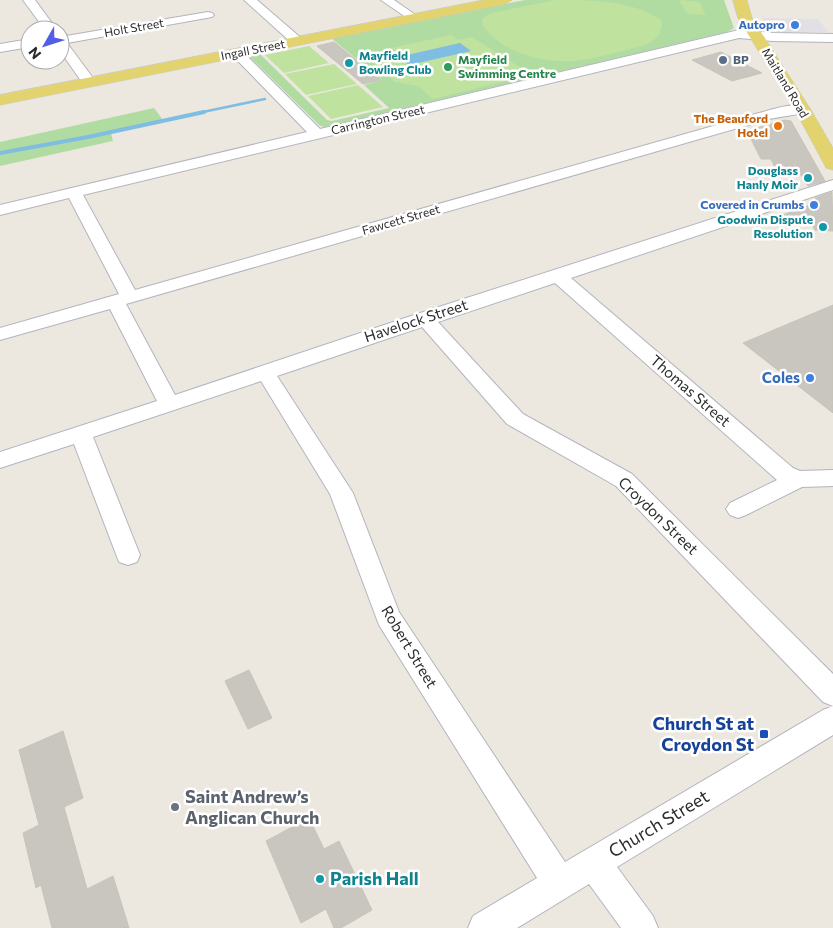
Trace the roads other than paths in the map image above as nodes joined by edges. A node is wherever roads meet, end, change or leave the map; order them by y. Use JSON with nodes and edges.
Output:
{"nodes":[{"id":1,"x":29,"y":0,"type":"edge"},
{"id":2,"x":250,"y":0,"type":"edge"},
{"id":3,"x":387,"y":0,"type":"edge"},
{"id":4,"x":505,"y":0,"type":"edge"},
{"id":5,"x":740,"y":0,"type":"edge"},
{"id":6,"x":208,"y":15,"type":"dead end"},
{"id":7,"x":414,"y":18,"type":"junction"},
{"id":8,"x":44,"y":20,"type":"edge"},
{"id":9,"x":756,"y":36,"type":"junction"},
{"id":10,"x":833,"y":38,"type":"edge"},
{"id":11,"x":70,"y":40,"type":"edge"},
{"id":12,"x":297,"y":41,"type":"junction"},
{"id":13,"x":20,"y":45,"type":"edge"},
{"id":14,"x":0,"y":48,"type":"edge"},
{"id":15,"x":237,"y":53,"type":"junction"},
{"id":16,"x":70,"y":56,"type":"edge"},
{"id":17,"x":89,"y":82,"type":"junction"},
{"id":18,"x":0,"y":100,"type":"edge"},
{"id":19,"x":803,"y":110,"type":"junction"},
{"id":20,"x":317,"y":134,"type":"junction"},
{"id":21,"x":833,"y":164,"type":"edge"},
{"id":22,"x":833,"y":185,"type":"edge"},
{"id":23,"x":74,"y":192,"type":"junction"},
{"id":24,"x":0,"y":210,"type":"edge"},
{"id":25,"x":557,"y":275,"type":"junction"},
{"id":26,"x":123,"y":299,"type":"junction"},
{"id":27,"x":424,"y":318,"type":"junction"},
{"id":28,"x":0,"y":334,"type":"edge"},
{"id":29,"x":265,"y":372,"type":"junction"},
{"id":30,"x":170,"y":404,"type":"junction"},
{"id":31,"x":81,"y":432,"type":"junction"},
{"id":32,"x":0,"y":460,"type":"edge"},
{"id":33,"x":833,"y":478,"type":"edge"},
{"id":34,"x":799,"y":479,"type":"junction"},
{"id":35,"x":738,"y":509,"type":"dead end"},
{"id":36,"x":128,"y":555,"type":"dead end"},
{"id":37,"x":833,"y":693,"type":"edge"},
{"id":38,"x":833,"y":719,"type":"edge"},
{"id":39,"x":594,"y":863,"type":"junction"},
{"id":40,"x":560,"y":884,"type":"junction"},
{"id":41,"x":486,"y":928,"type":"edge"},
{"id":42,"x":641,"y":928,"type":"edge"}],
"edges":[{"from":1,"to":8,"type":"street"},
{"from":2,"to":12,"type":"street"},
{"from":3,"to":7,"type":"street"},
{"from":4,"to":7,"type":"main road","name":"Ingall Street"},
{"from":5,"to":9,"type":"main road","name":"Maitland Road"},
{"from":6,"to":11,"type":"street","name":"Holt Street"},
{"from":7,"to":12,"type":"main road","name":"Ingall Street"},
{"from":9,"to":10,"type":"street","name":"Carrington Street"},
{"from":9,"to":19,"type":"main road","name":"Maitland Road"},
{"from":9,"to":20,"type":"street","name":"Carrington Street"},
{"from":12,"to":15,"type":"main road","name":"Ingall Street"},
{"from":13,"to":14,"type":"street"},
{"from":15,"to":17,"type":"main road","name":"Ingall Street"},
{"from":15,"to":20,"type":"street"},
{"from":16,"to":17,"type":"street"},
{"from":17,"to":18,"type":"main road","name":"Ingall Street"},
{"from":19,"to":21,"type":"main road","name":"Maitland Road"},
{"from":19,"to":26,"type":"street","name":"Fawcett Street"},
{"from":20,"to":23,"type":"street","name":"Carrington Street"},
{"from":22,"to":25,"type":"street","name":"Havelock Street"},
{"from":23,"to":24,"type":"street","name":"Carrington Street"},
{"from":23,"to":26,"type":"street"},
{"from":25,"to":27,"type":"street","name":"Havelock Street"},
{"from":25,"to":34,"type":"street","name":"Thomas Street"},
{"from":26,"to":28,"type":"street","name":"Fawcett Street"},
{"from":26,"to":30,"type":"street"},
{"from":27,"to":29,"type":"street","name":"Havelock Street"},
{"from":27,"to":37,"type":"street","name":"Croydon Street"},
{"from":29,"to":30,"type":"street","name":"Havelock Street"},
{"from":29,"to":40,"type":"street","name":"Robert Street"},
{"from":30,"to":31,"type":"street","name":"Havelock Street"},
{"from":31,"to":32,"type":"street","name":"Havelock Street"},
{"from":31,"to":36,"type":"street"},
{"from":33,"to":34,"type":"street"},
{"from":34,"to":35,"type":"street"},
{"from":38,"to":39,"type":"street","name":"Church Street"},
{"from":39,"to":40,"type":"street","name":"Church Street"},
{"from":39,"to":42,"type":"street"},
{"from":40,"to":41,"type":"street","name":"Church Street"}]}
